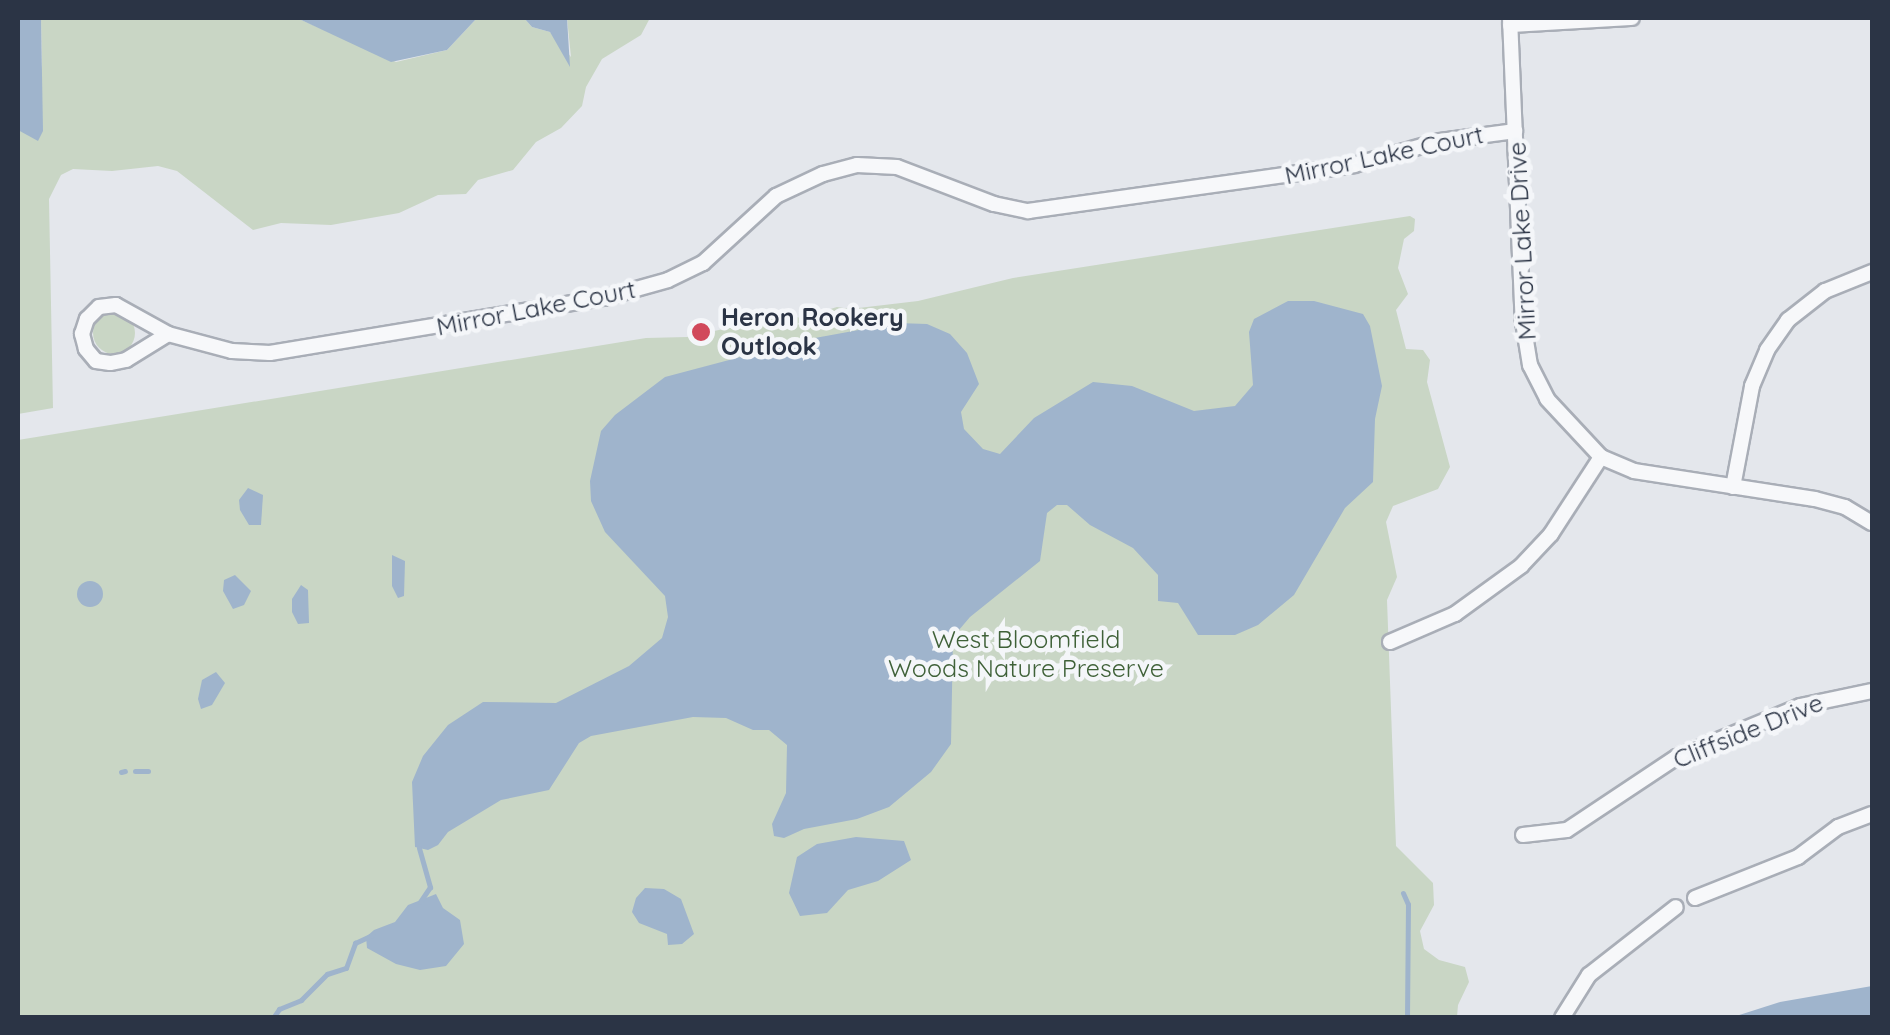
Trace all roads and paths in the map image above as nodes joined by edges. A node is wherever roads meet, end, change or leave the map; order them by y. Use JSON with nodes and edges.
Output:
{"nodes":[{"id":1,"x":1621,"y":18,"type":"edge"},
{"id":2,"x":1510,"y":21,"type":"edge"},
{"id":3,"x":1515,"y":132,"type":"junction"},
{"id":4,"x":1872,"y":272,"type":"edge"},
{"id":5,"x":168,"y":334,"type":"junction"},
{"id":6,"x":1601,"y":457,"type":"junction"},
{"id":7,"x":1732,"y":487,"type":"junction"},
{"id":8,"x":1872,"y":523,"type":"edge"},
{"id":9,"x":1390,"y":642,"type":"dead end"},
{"id":10,"x":1872,"y":692,"type":"edge"},
{"id":11,"x":1872,"y":814,"type":"edge"},
{"id":12,"x":1523,"y":835,"type":"dead end"},
{"id":13,"x":1696,"y":898,"type":"dead end"},
{"id":14,"x":1676,"y":907,"type":"dead end"},
{"id":15,"x":1562,"y":1018,"type":"edge"}],
"edges":[{"from":1,"to":2,"type":"street"},
{"from":2,"to":3,"type":"street","name":"Mirror Lake Drive"},
{"from":3,"to":5,"type":"street","name":"Mirror Lake Court"},
{"from":3,"to":6,"type":"street","name":"Mirror Lake Drive"},
{"from":4,"to":7,"type":"street"},
{"from":5,"to":5,"type":"street","name":"Mirror Lake Court"},
{"from":6,"to":7,"type":"street","name":"Mirror Lake Drive"},
{"from":6,"to":9,"type":"street"},
{"from":7,"to":8,"type":"street","name":"Mirror Lake Drive"},
{"from":10,"to":12,"type":"street","name":"Cliffside Drive"},
{"from":11,"to":13,"type":"street"},
{"from":14,"to":15,"type":"street"}]}
